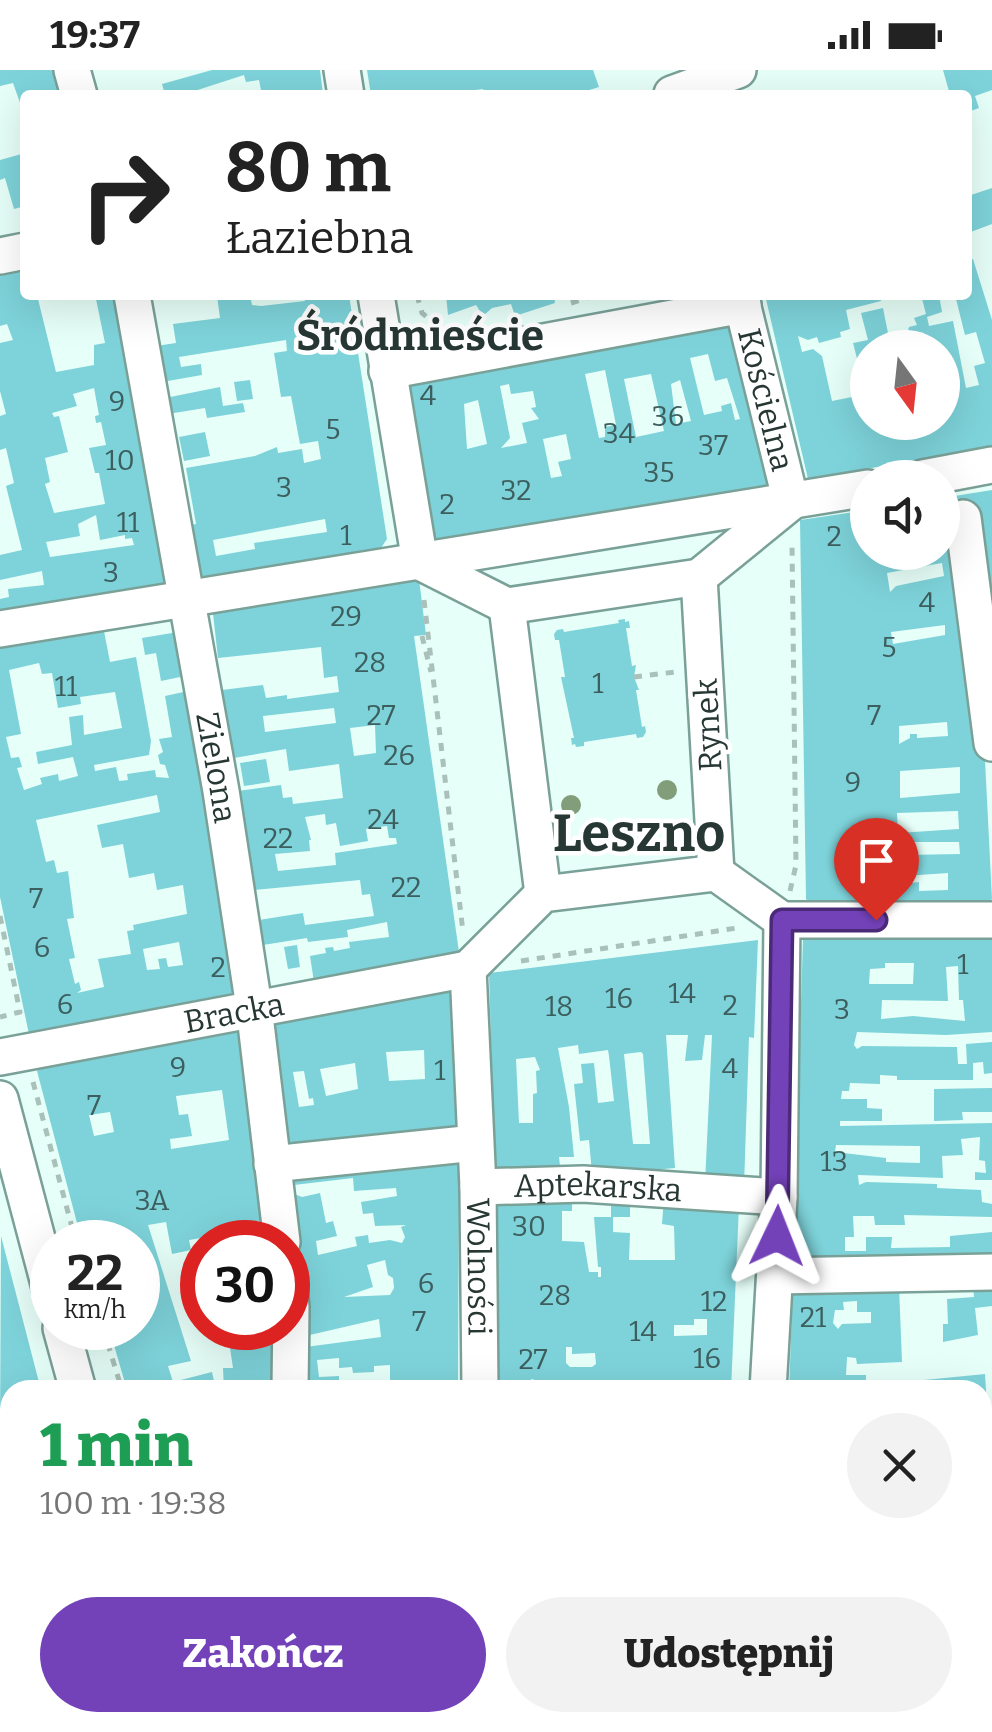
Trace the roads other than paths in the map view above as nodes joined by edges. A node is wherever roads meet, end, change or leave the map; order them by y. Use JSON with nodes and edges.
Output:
{"nodes":[{"id":1,"x":738,"y":70,"type":"edge"},
{"id":2,"x":685,"y":90,"type":"edge"},
{"id":3,"x":133,"y":300,"type":"edge"},
{"id":4,"x":377,"y":300,"type":"edge"},
{"id":5,"x":745,"y":312,"type":"edge"},
{"id":6,"x":387,"y":371,"type":"junction"},
{"id":7,"x":992,"y":465,"type":"edge"},
{"id":8,"x":960,"y":485,"type":"edge"},
{"id":9,"x":850,"y":491,"type":"edge"},
{"id":10,"x":792,"y":502,"type":"junction"},
{"id":11,"x":960,"y":542,"type":"edge"},
{"id":12,"x":420,"y":562,"type":"junction"},
{"id":13,"x":699,"y":576,"type":"junction"},
{"id":14,"x":188,"y":596,"type":"junction"},
{"id":15,"x":508,"y":606,"type":"junction"},
{"id":16,"x":0,"y":629,"type":"edge"},
{"id":17,"x":990,"y":695,"type":"edge"},
{"id":18,"x":992,"y":743,"type":"edge"},
{"id":19,"x":716,"y":873,"type":"junction"},
{"id":20,"x":543,"y":894,"type":"junction"},
{"id":21,"x":782,"y":920,"type":"junction"},
{"id":22,"x":992,"y":920,"type":"edge"},
{"id":23,"x":468,"y":969,"type":"junction"},
{"id":24,"x":254,"y":1007,"type":"junction"},
{"id":25,"x":0,"y":1056,"type":"edge"},
{"id":26,"x":0,"y":1099,"type":"edge"},
{"id":27,"x":475,"y":1143,"type":"junction"},
{"id":28,"x":272,"y":1164,"type":"junction"},
{"id":29,"x":478,"y":1187,"type":"junction"},
{"id":30,"x":779,"y":1197,"type":"junction"},
{"id":31,"x":32,"y":1220,"type":"edge"},
{"id":32,"x":279,"y":1220,"type":"edge"},
{"id":33,"x":992,"y":1272,"type":"edge"},
{"id":34,"x":775,"y":1276,"type":"junction"},
{"id":35,"x":67,"y":1350,"type":"edge"},
{"id":36,"x":290,"y":1350,"type":"edge"},
{"id":37,"x":75,"y":1380,"type":"edge"},
{"id":38,"x":290,"y":1380,"type":"edge"},
{"id":39,"x":480,"y":1380,"type":"edge"},
{"id":40,"x":769,"y":1380,"type":"edge"}],
"edges":[{"from":1,"to":2,"type":"street"},
{"from":3,"to":14,"type":"street","name":"Zielona"},
{"from":4,"to":6,"type":"street"},
{"from":5,"to":6,"type":"street"},
{"from":5,"to":10,"type":"street","name":"Kościelna"},
{"from":6,"to":12,"type":"street"},
{"from":7,"to":8,"type":"street"},
{"from":9,"to":10,"type":"street"},
{"from":10,"to":12,"type":"street"},
{"from":10,"to":13,"type":"street"},
{"from":11,"to":17,"type":"street"},
{"from":12,"to":14,"type":"street"},
{"from":12,"to":15,"type":"street"},
{"from":13,"to":15,"type":"street"},
{"from":13,"to":19,"type":"street","name":"Rynek"},
{"from":14,"to":16,"type":"street"},
{"from":14,"to":24,"type":"street","name":"Zielona"},
{"from":15,"to":20,"type":"street"},
{"from":17,"to":18,"type":"street"},
{"from":19,"to":20,"type":"street"},
{"from":19,"to":21,"type":"street"},
{"from":20,"to":23,"type":"street"},
{"from":21,"to":22,"type":"street"},
{"from":21,"to":30,"type":"street"},
{"from":23,"to":24,"type":"street","name":"Bracka"},
{"from":23,"to":27,"type":"street","name":"Wolności"},
{"from":24,"to":25,"type":"street","name":"Bracka"},
{"from":24,"to":28,"type":"street","name":"Zielona"},
{"from":26,"to":31,"type":"street"},
{"from":27,"to":28,"type":"street"},
{"from":27,"to":29,"type":"street","name":"Wolności"},
{"from":28,"to":32,"type":"street","name":"Zielona"},
{"from":29,"to":30,"type":"street","name":"Aptekarska"},
{"from":29,"to":39,"type":"street","name":"Wolności"},
{"from":30,"to":34,"type":"street"},
{"from":33,"to":34,"type":"street"},
{"from":34,"to":40,"type":"street"},
{"from":35,"to":37,"type":"street"},
{"from":36,"to":38,"type":"street"}]}
